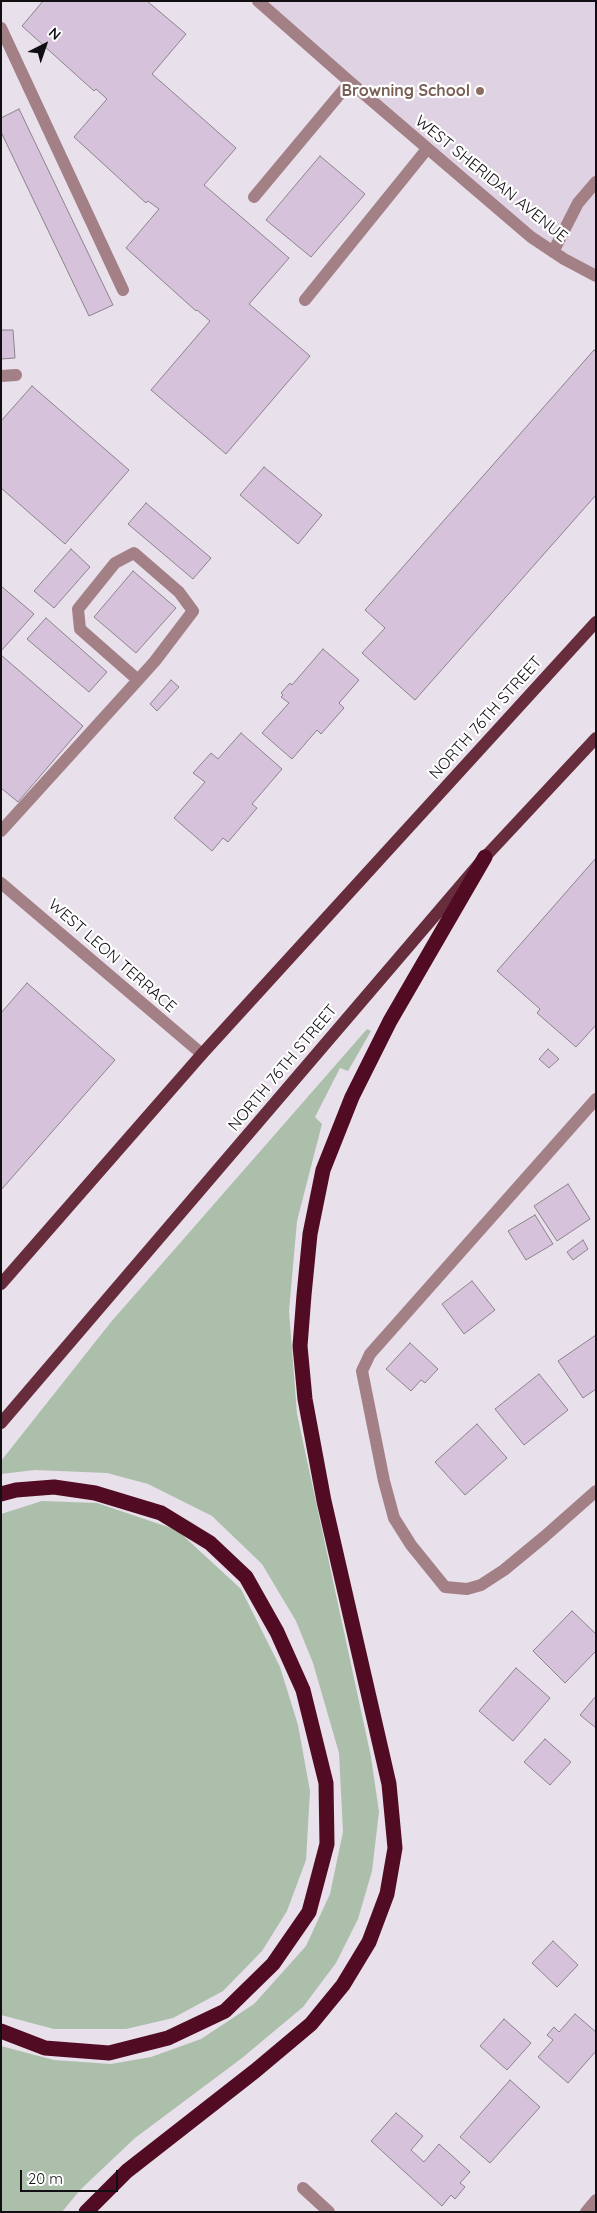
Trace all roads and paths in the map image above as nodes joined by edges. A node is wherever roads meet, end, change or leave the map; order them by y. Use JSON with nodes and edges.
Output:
{"nodes":[{"id":1,"x":258,"y":1,"type":"edge"},
{"id":2,"x":1,"y":28,"type":"edge"},
{"id":3,"x":350,"y":82,"type":"junction"},
{"id":4,"x":427,"y":149,"type":"junction"},
{"id":5,"x":596,"y":182,"type":"edge"},
{"id":6,"x":254,"y":197,"type":"dead end"},
{"id":7,"x":553,"y":252,"type":"junction"},
{"id":8,"x":596,"y":276,"type":"edge"},
{"id":9,"x":123,"y":290,"type":"dead end"},
{"id":10,"x":305,"y":300,"type":"dead end"},
{"id":11,"x":16,"y":375,"type":"dead end"},
{"id":12,"x":1,"y":376,"type":"edge"},
{"id":13,"x":596,"y":622,"type":"edge"},
{"id":14,"x":138,"y":680,"type":"junction"},
{"id":15,"x":596,"y":738,"type":"edge"},
{"id":16,"x":1,"y":831,"type":"edge"},
{"id":17,"x":485,"y":857,"type":"junction"},
{"id":18,"x":1,"y":882,"type":"edge"},
{"id":19,"x":202,"y":1054,"type":"junction"},
{"id":20,"x":596,"y":1099,"type":"edge"},
{"id":21,"x":1,"y":1284,"type":"edge"},
{"id":22,"x":1,"y":1424,"type":"edge"},
{"id":23,"x":596,"y":1491,"type":"edge"},
{"id":24,"x":1,"y":1494,"type":"edge"},
{"id":25,"x":1,"y":2031,"type":"edge"},
{"id":26,"x":302,"y":2188,"type":"dead end"},
{"id":27,"x":596,"y":2200,"type":"edge"},
{"id":28,"x":86,"y":2212,"type":"edge"},
{"id":29,"x":329,"y":2212,"type":"edge"},
{"id":30,"x":586,"y":2212,"type":"edge"}],
"edges":[{"from":1,"to":3,"type":"street","name":"WEST SHERIDAN AVENUE"},
{"from":2,"to":9,"type":"street"},
{"from":3,"to":4,"type":"street","name":"WEST SHERIDAN AVENUE"},
{"from":3,"to":6,"type":"street"},
{"from":4,"to":7,"type":"street","name":"WEST SHERIDAN AVENUE"},
{"from":4,"to":10,"type":"street"},
{"from":5,"to":7,"type":"street"},
{"from":7,"to":8,"type":"street","name":"WEST SHERIDAN AVENUE"},
{"from":11,"to":12,"type":"street"},
{"from":13,"to":19,"type":"main road","name":"NORTH 76TH STREET"},
{"from":14,"to":14,"type":"street"},
{"from":14,"to":16,"type":"street"},
{"from":15,"to":17,"type":"main road","name":"NORTH 76TH STREET"},
{"from":17,"to":22,"type":"main road","name":"NORTH 76TH STREET"},
{"from":17,"to":28,"type":"highway"},
{"from":18,"to":19,"type":"street","name":"WEST LEON TERRACE"},
{"from":19,"to":21,"type":"main road","name":"NORTH 76TH STREET"},
{"from":20,"to":23,"type":"street"},
{"from":24,"to":25,"type":"highway"},
{"from":26,"to":29,"type":"street"},
{"from":27,"to":30,"type":"street"}]}
